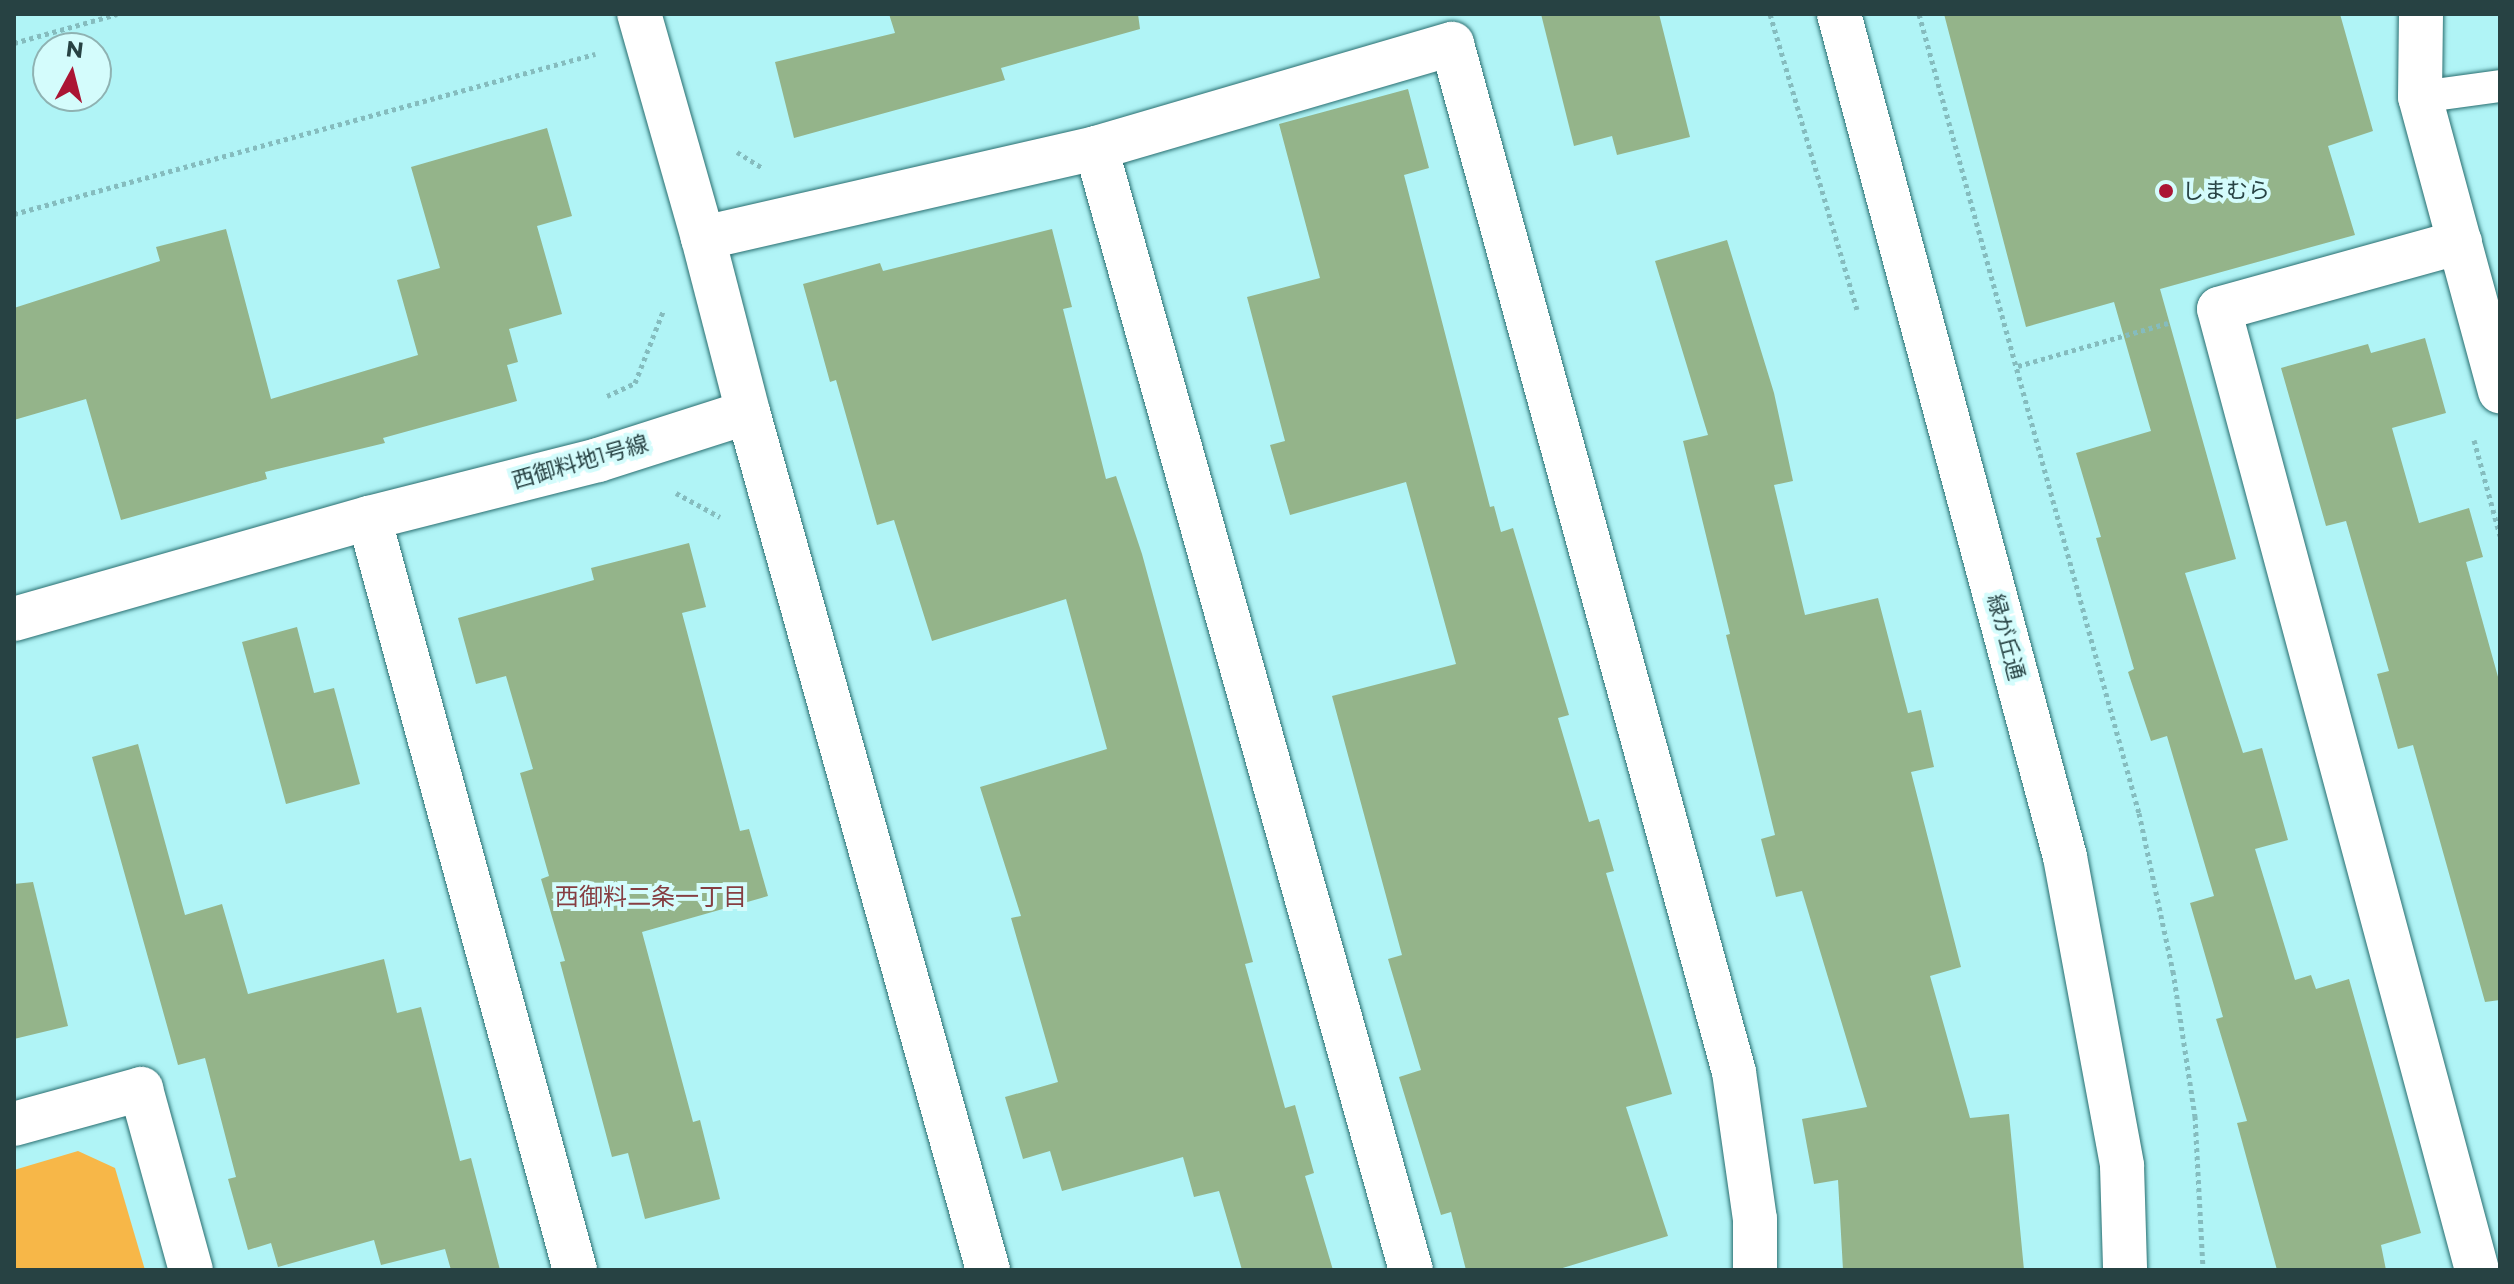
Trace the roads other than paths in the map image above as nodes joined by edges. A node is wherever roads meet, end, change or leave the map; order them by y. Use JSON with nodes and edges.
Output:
{"nodes":[{"id":1,"x":639,"y":14,"type":"edge"},
{"id":2,"x":1839,"y":14,"type":"edge"},
{"id":3,"x":2421,"y":14,"type":"edge"},
{"id":4,"x":2500,"y":86,"type":"edge"},
{"id":5,"x":2420,"y":97,"type":"junction"},
{"id":6,"x":1096,"y":148,"type":"junction"},
{"id":7,"x":703,"y":238,"type":"junction"},
{"id":8,"x":2460,"y":242,"type":"junction"},
{"id":9,"x":2500,"y":391,"type":"edge"},
{"id":10,"x":748,"y":412,"type":"junction"},
{"id":11,"x":369,"y":518,"type":"junction"},
{"id":12,"x":14,"y":619,"type":"edge"},
{"id":13,"x":14,"y":1124,"type":"edge"},
{"id":14,"x":191,"y":1270,"type":"edge"},
{"id":15,"x":575,"y":1270,"type":"edge"},
{"id":16,"x":988,"y":1270,"type":"edge"},
{"id":17,"x":1411,"y":1270,"type":"edge"},
{"id":18,"x":1755,"y":1270,"type":"edge"},
{"id":19,"x":2125,"y":1270,"type":"edge"},
{"id":20,"x":2477,"y":1270,"type":"edge"}],
"edges":[{"from":1,"to":7,"type":"street"},
{"from":2,"to":19,"type":"street","name":"緑が丘通"},
{"from":3,"to":5,"type":"street"},
{"from":4,"to":5,"type":"lane"},
{"from":5,"to":8,"type":"street"},
{"from":6,"to":7,"type":"street"},
{"from":6,"to":17,"type":"street"},
{"from":6,"to":18,"type":"street"},
{"from":7,"to":10,"type":"street"},
{"from":8,"to":9,"type":"street"},
{"from":8,"to":20,"type":"street"},
{"from":10,"to":11,"type":"street","name":"西御料地1号線"},
{"from":10,"to":16,"type":"street"},
{"from":11,"to":12,"type":"street","name":"西御料地1号線"},
{"from":11,"to":15,"type":"street"},
{"from":13,"to":14,"type":"street"}]}
